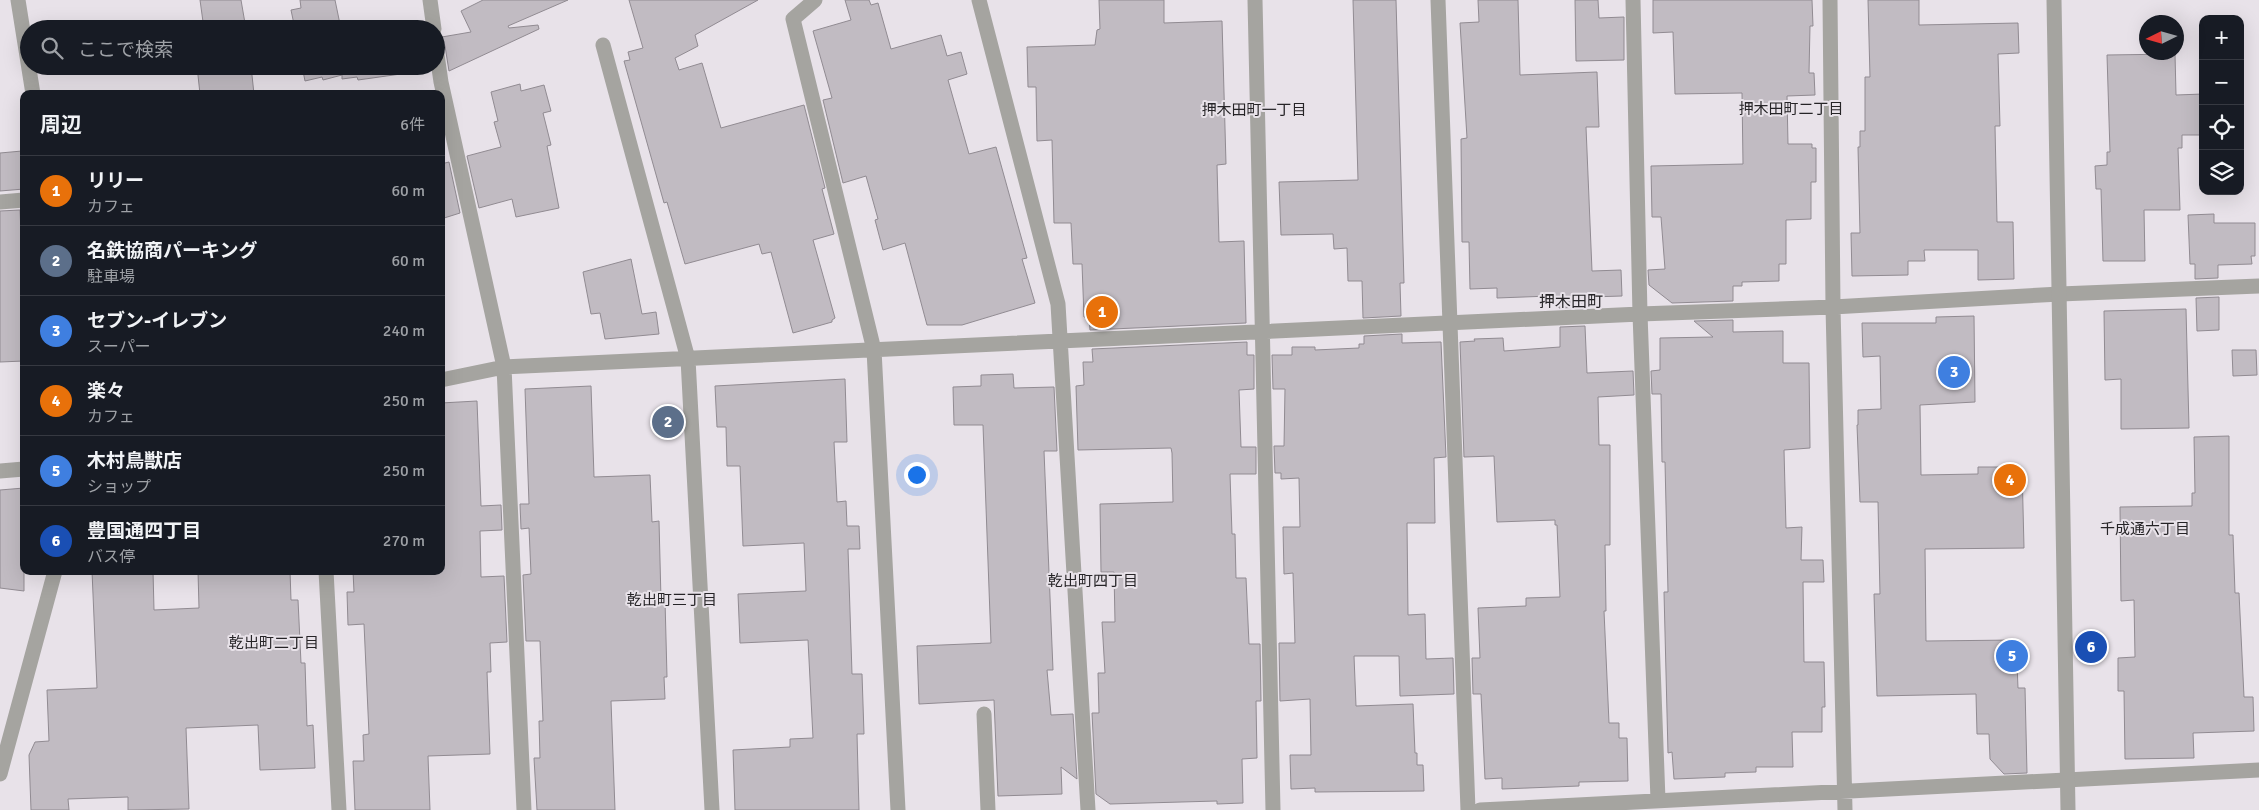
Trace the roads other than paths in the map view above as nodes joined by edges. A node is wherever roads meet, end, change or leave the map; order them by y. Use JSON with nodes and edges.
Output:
{"nodes":[{"id":1,"x":18,"y":0,"type":"edge"},
{"id":2,"x":430,"y":0,"type":"edge"},
{"id":3,"x":815,"y":0,"type":"edge"},
{"id":4,"x":979,"y":0,"type":"edge"},
{"id":5,"x":1255,"y":0,"type":"edge"},
{"id":6,"x":1438,"y":0,"type":"edge"},
{"id":7,"x":1633,"y":0,"type":"edge"},
{"id":8,"x":1830,"y":0,"type":"edge"},
{"id":9,"x":2054,"y":0,"type":"edge"},
{"id":10,"x":21,"y":20,"type":"edge"},
{"id":11,"x":433,"y":20,"type":"edge"},
{"id":12,"x":603,"y":46,"type":"dead end"},
{"id":13,"x":30,"y":75,"type":"edge"},
{"id":14,"x":440,"y":75,"type":"edge"},
{"id":15,"x":32,"y":90,"type":"edge"},
{"id":16,"x":443,"y":90,"type":"edge"},
{"id":17,"x":445,"y":101,"type":"edge"},
{"id":18,"x":20,"y":200,"type":"edge"},
{"id":19,"x":0,"y":202,"type":"edge"},
{"id":20,"x":2259,"y":286,"type":"edge"},
{"id":21,"x":2060,"y":294,"type":"junction"},
{"id":22,"x":1834,"y":307,"type":"junction"},
{"id":23,"x":1640,"y":314,"type":"junction"},
{"id":24,"x":1449,"y":323,"type":"junction"},
{"id":25,"x":1262,"y":332,"type":"junction"},
{"id":26,"x":1061,"y":341,"type":"junction"},
{"id":27,"x":874,"y":350,"type":"junction"},
{"id":28,"x":688,"y":358,"type":"junction"},
{"id":29,"x":504,"y":367,"type":"junction"},
{"id":30,"x":445,"y":379,"type":"edge"},
{"id":31,"x":20,"y":469,"type":"edge"},
{"id":32,"x":0,"y":471,"type":"edge"},
{"id":33,"x":54,"y":575,"type":"edge"},
{"id":34,"x":326,"y":575,"type":"edge"},
{"id":35,"x":984,"y":714,"type":"dead end"},
{"id":36,"x":2259,"y":770,"type":"edge"},
{"id":37,"x":0,"y":774,"type":"edge"},
{"id":38,"x":2067,"y":779,"type":"junction"},
{"id":39,"x":1845,"y":791,"type":"junction"},
{"id":40,"x":1658,"y":800,"type":"junction"},
{"id":41,"x":339,"y":810,"type":"edge"},
{"id":42,"x":524,"y":810,"type":"edge"},
{"id":43,"x":712,"y":810,"type":"edge"},
{"id":44,"x":898,"y":810,"type":"edge"},
{"id":45,"x":988,"y":810,"type":"edge"},
{"id":46,"x":1088,"y":810,"type":"edge"},
{"id":47,"x":1273,"y":810,"type":"edge"},
{"id":48,"x":1468,"y":810,"type":"edge"},
{"id":49,"x":1480,"y":810,"type":"edge"},
{"id":50,"x":1845,"y":810,"type":"edge"},
{"id":51,"x":2068,"y":810,"type":"edge"}],
"edges":[{"from":1,"to":10,"type":"street"},
{"from":2,"to":11,"type":"street"},
{"from":3,"to":27,"type":"street"},
{"from":4,"to":26,"type":"street"},
{"from":5,"to":25,"type":"street"},
{"from":6,"to":24,"type":"street"},
{"from":7,"to":23,"type":"street"},
{"from":8,"to":22,"type":"street"},
{"from":9,"to":21,"type":"street"},
{"from":12,"to":28,"type":"street"},
{"from":13,"to":15,"type":"street"},
{"from":14,"to":16,"type":"street"},
{"from":17,"to":29,"type":"street"},
{"from":18,"to":19,"type":"street"},
{"from":20,"to":21,"type":"street"},
{"from":21,"to":22,"type":"street"},
{"from":21,"to":38,"type":"street"},
{"from":22,"to":23,"type":"street"},
{"from":22,"to":39,"type":"street"},
{"from":23,"to":24,"type":"street"},
{"from":23,"to":40,"type":"street"},
{"from":24,"to":25,"type":"street"},
{"from":24,"to":48,"type":"street"},
{"from":25,"to":26,"type":"street"},
{"from":25,"to":47,"type":"street"},
{"from":26,"to":27,"type":"street"},
{"from":26,"to":46,"type":"street"},
{"from":27,"to":28,"type":"street"},
{"from":27,"to":44,"type":"street"},
{"from":28,"to":29,"type":"street"},
{"from":28,"to":43,"type":"street"},
{"from":29,"to":30,"type":"street"},
{"from":29,"to":42,"type":"street"},
{"from":31,"to":32,"type":"street"},
{"from":33,"to":37,"type":"street"},
{"from":34,"to":41,"type":"street"},
{"from":35,"to":45,"type":"street"},
{"from":36,"to":38,"type":"street"},
{"from":38,"to":39,"type":"street"},
{"from":38,"to":51,"type":"street"},
{"from":39,"to":40,"type":"street"},
{"from":39,"to":50,"type":"street"},
{"from":40,"to":49,"type":"street"}]}
